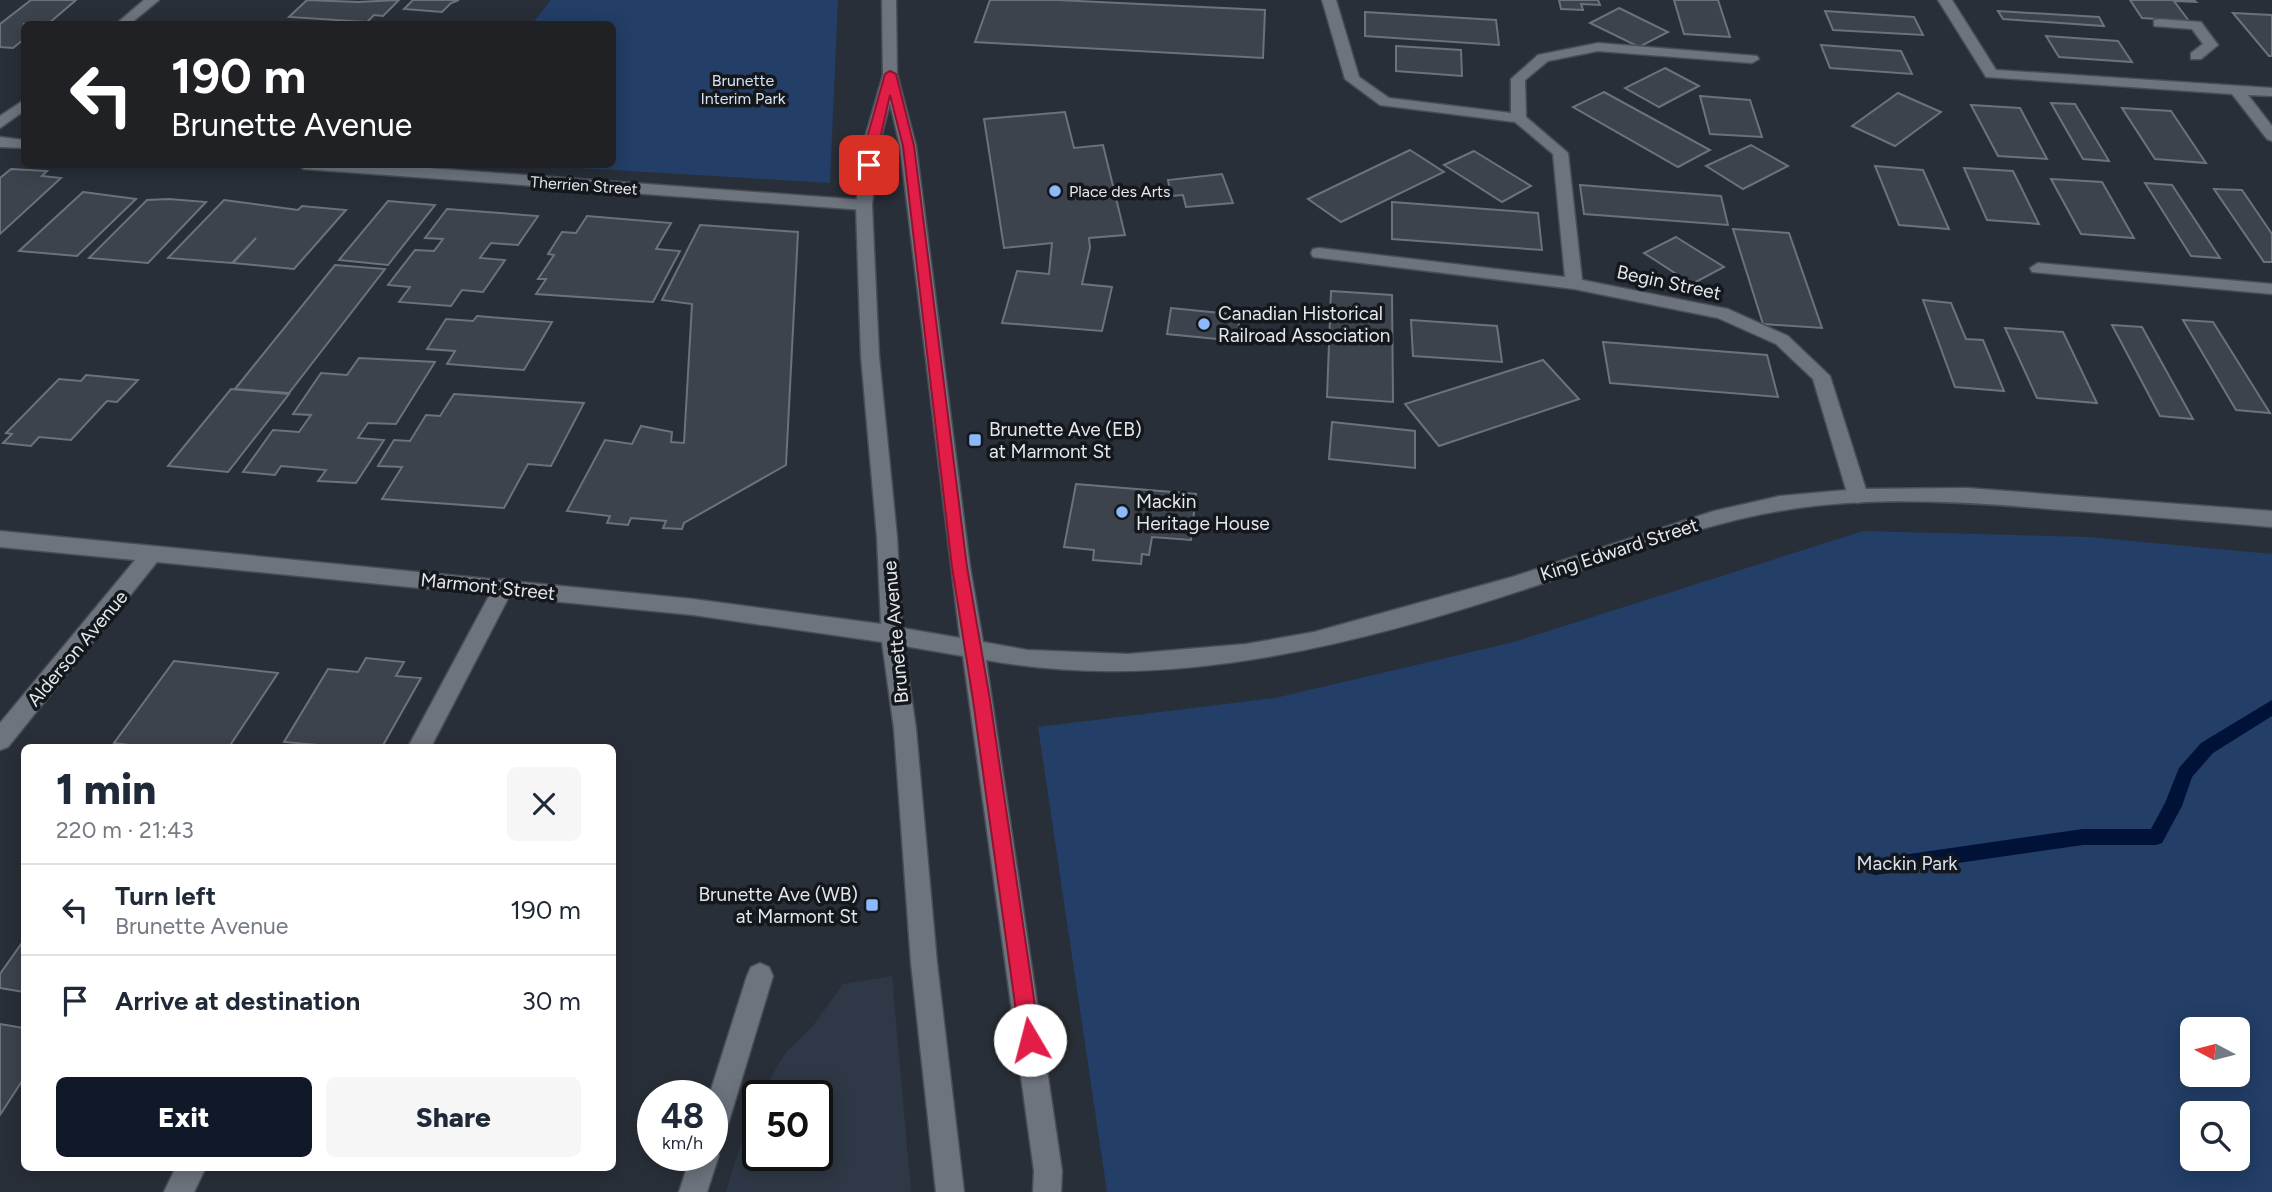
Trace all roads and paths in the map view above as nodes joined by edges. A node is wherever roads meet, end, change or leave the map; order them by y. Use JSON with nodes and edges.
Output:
{"nodes":[{"id":1,"x":152,"y":0,"type":"edge"},
{"id":2,"x":889,"y":0,"type":"edge"},
{"id":3,"x":1329,"y":0,"type":"edge"},
{"id":4,"x":1945,"y":0,"type":"edge"},
{"id":5,"x":126,"y":21,"type":"edge"},
{"id":6,"x":2159,"y":23,"type":"dead end"},
{"id":7,"x":2196,"y":56,"type":"dead end"},
{"id":8,"x":1752,"y":59,"type":"dead end"},
{"id":9,"x":890,"y":74,"type":"junction"},
{"id":10,"x":2237,"y":90,"type":"junction"},
{"id":11,"x":2272,"y":92,"type":"edge"},
{"id":12,"x":21,"y":106,"type":"edge"},
{"id":13,"x":1518,"y":118,"type":"junction"},
{"id":14,"x":0,"y":124,"type":"edge"},
{"id":15,"x":2272,"y":136,"type":"edge"},
{"id":16,"x":0,"y":142,"type":"edge"},
{"id":17,"x":21,"y":144,"type":"edge"},
{"id":18,"x":359,"y":168,"type":"edge"},
{"id":19,"x":864,"y":205,"type":"junction"},
{"id":20,"x":1319,"y":253,"type":"dead end"},
{"id":21,"x":2038,"y":268,"type":"dead end"},
{"id":22,"x":1574,"y":284,"type":"junction"},
{"id":23,"x":2272,"y":289,"type":"edge"},
{"id":24,"x":1858,"y":496,"type":"junction"},
{"id":25,"x":2272,"y":519,"type":"edge"},
{"id":26,"x":0,"y":539,"type":"edge"},
{"id":27,"x":152,"y":554,"type":"junction"},
{"id":28,"x":504,"y":587,"type":"junction"},
{"id":29,"x":892,"y":634,"type":"junction"},
{"id":30,"x":974,"y":650,"type":"junction"},
{"id":31,"x":0,"y":740,"type":"edge"},
{"id":32,"x":421,"y":744,"type":"edge"},
{"id":33,"x":760,"y":976,"type":"dead end"},
{"id":34,"x":728,"y":1080,"type":"edge"},
{"id":35,"x":190,"y":1171,"type":"edge"},
{"id":36,"x":700,"y":1171,"type":"edge"},
{"id":37,"x":178,"y":1192,"type":"edge"},
{"id":38,"x":694,"y":1192,"type":"edge"},
{"id":39,"x":950,"y":1192,"type":"edge"},
{"id":40,"x":1047,"y":1192,"type":"edge"}],
"edges":[{"from":1,"to":5,"type":"main road"},
{"from":2,"to":9,"type":"main road","name":"Brunette Avenue"},
{"from":3,"to":13,"type":"main road"},
{"from":4,"to":10,"type":"main road"},
{"from":6,"to":7,"type":"main road"},
{"from":8,"to":13,"type":"main road"},
{"from":9,"to":19,"type":"main road","name":"Brunette Avenue"},
{"from":9,"to":30,"type":"main road","name":"Brunette Avenue"},
{"from":10,"to":11,"type":"main road"},
{"from":10,"to":15,"type":"main road"},
{"from":12,"to":14,"type":"main road"},
{"from":13,"to":22,"type":"main road"},
{"from":16,"to":17,"type":"main road"},
{"from":18,"to":19,"type":"main road","name":"Therrien Street"},
{"from":19,"to":29,"type":"main road","name":"Brunette Avenue"},
{"from":20,"to":22,"type":"main road","name":"Begin Street"},
{"from":21,"to":23,"type":"main road"},
{"from":22,"to":24,"type":"main road","name":"Begin Street"},
{"from":24,"to":25,"type":"main road","name":"King Edward Street"},
{"from":24,"to":30,"type":"main road","name":"King Edward Street"},
{"from":26,"to":27,"type":"main road","name":"Marmont Street"},
{"from":27,"to":28,"type":"main road","name":"Marmont Street"},
{"from":27,"to":31,"type":"main road","name":"Alderson Avenue"},
{"from":28,"to":29,"type":"main road","name":"Marmont Street"},
{"from":28,"to":32,"type":"main road"},
{"from":29,"to":30,"type":"main road","name":"Marmont Street"},
{"from":29,"to":39,"type":"main road","name":"Brunette Avenue"},
{"from":30,"to":40,"type":"main road","name":"Brunette Avenue"},
{"from":33,"to":34,"type":"main road"},
{"from":35,"to":37,"type":"main road"},
{"from":36,"to":38,"type":"main road"}]}
